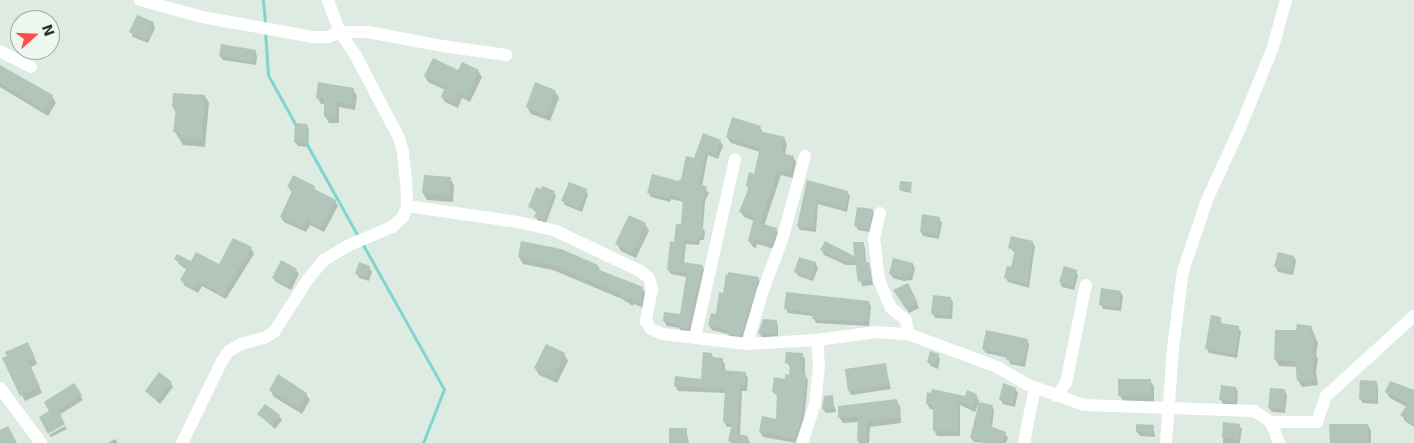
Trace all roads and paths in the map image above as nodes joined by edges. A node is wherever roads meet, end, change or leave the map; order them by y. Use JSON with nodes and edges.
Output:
{"nodes":[{"id":1,"x":140,"y":0,"type":"edge"},
{"id":2,"x":328,"y":0,"type":"edge"},
{"id":3,"x":1286,"y":0,"type":"edge"},
{"id":4,"x":340,"y":32,"type":"junction"},
{"id":5,"x":0,"y":52,"type":"edge"},
{"id":6,"x":506,"y":55,"type":"dead end"},
{"id":7,"x":30,"y":67,"type":"dead end"},
{"id":8,"x":805,"y":156,"type":"dead end"},
{"id":9,"x":735,"y":159,"type":"dead end"},
{"id":10,"x":407,"y":206,"type":"junction"},
{"id":11,"x":880,"y":212,"type":"dead end"},
{"id":12,"x":1086,"y":284,"type":"dead end"},
{"id":13,"x":1414,"y":316,"type":"edge"},
{"id":14,"x":908,"y":334,"type":"junction"},
{"id":15,"x":695,"y":337,"type":"junction"},
{"id":16,"x":816,"y":340,"type":"junction"},
{"id":17,"x":747,"y":344,"type":"junction"},
{"id":18,"x":1035,"y":387,"type":"junction"},
{"id":19,"x":0,"y":388,"type":"edge"},
{"id":20,"x":1056,"y":396,"type":"junction"},
{"id":21,"x":1168,"y":407,"type":"junction"},
{"id":22,"x":1271,"y":422,"type":"junction"},
{"id":23,"x":41,"y":443,"type":"edge"},
{"id":24,"x":182,"y":443,"type":"edge"},
{"id":25,"x":802,"y":443,"type":"edge"},
{"id":26,"x":1024,"y":443,"type":"edge"},
{"id":27,"x":1166,"y":443,"type":"edge"},
{"id":28,"x":1279,"y":443,"type":"edge"}],
"edges":[{"from":1,"to":4,"type":"street"},
{"from":2,"to":4,"type":"street"},
{"from":3,"to":21,"type":"street"},
{"from":4,"to":6,"type":"street"},
{"from":4,"to":10,"type":"street"},
{"from":5,"to":7,"type":"street"},
{"from":8,"to":17,"type":"street"},
{"from":9,"to":15,"type":"street"},
{"from":10,"to":15,"type":"street"},
{"from":10,"to":24,"type":"street"},
{"from":11,"to":14,"type":"street"},
{"from":12,"to":20,"type":"street"},
{"from":13,"to":22,"type":"street"},
{"from":14,"to":16,"type":"street"},
{"from":14,"to":18,"type":"street"},
{"from":15,"to":17,"type":"street"},
{"from":16,"to":17,"type":"street"},
{"from":16,"to":25,"type":"street"},
{"from":18,"to":20,"type":"street"},
{"from":18,"to":26,"type":"street"},
{"from":19,"to":23,"type":"street"},
{"from":20,"to":21,"type":"street"},
{"from":21,"to":22,"type":"street"},
{"from":21,"to":27,"type":"street"},
{"from":22,"to":28,"type":"street"}]}
